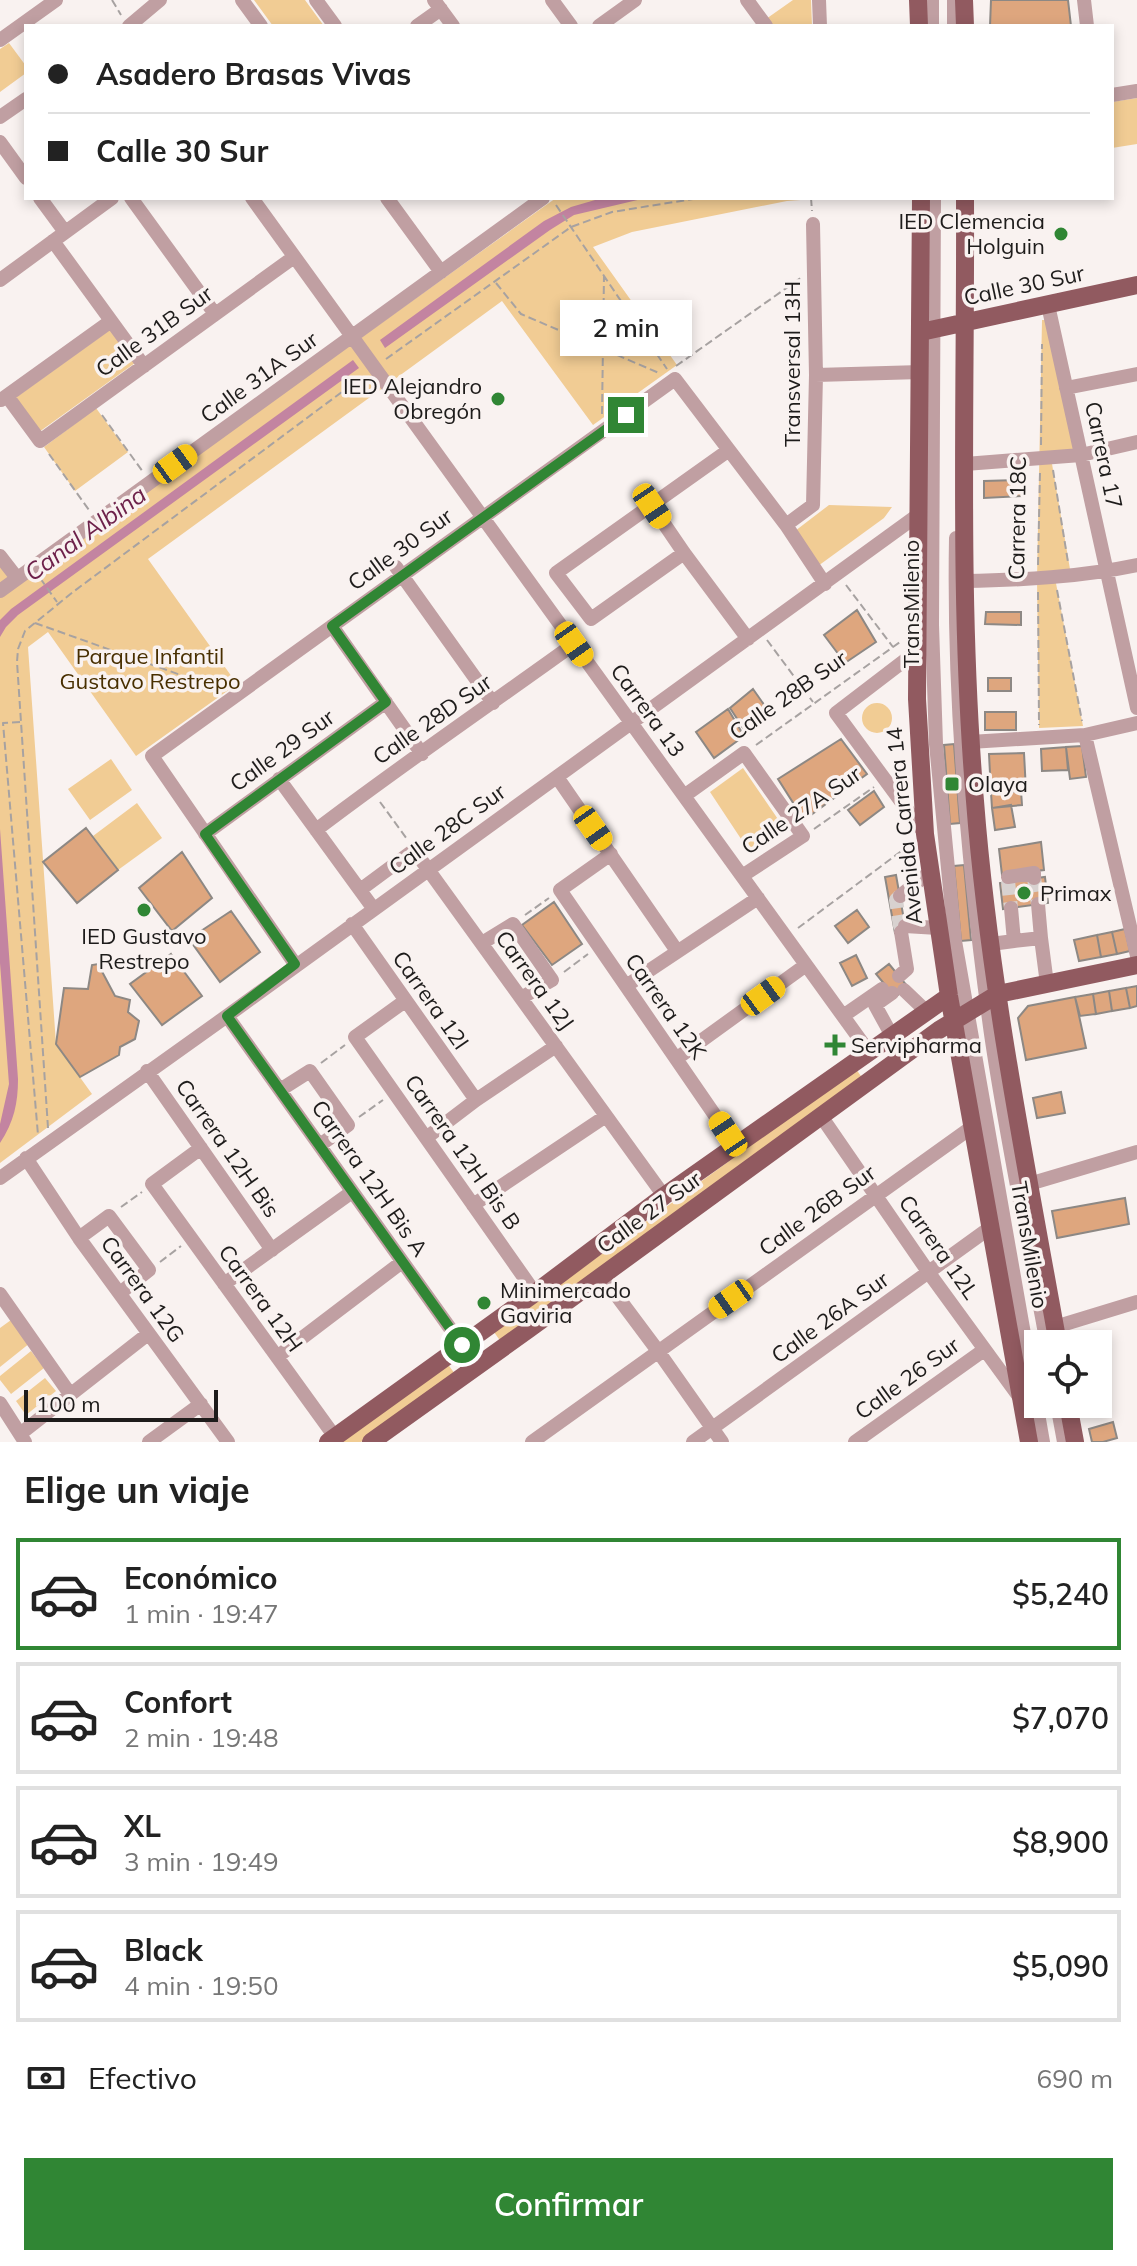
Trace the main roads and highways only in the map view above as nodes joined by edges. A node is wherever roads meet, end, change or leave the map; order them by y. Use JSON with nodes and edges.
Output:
{"nodes":[{"id":1,"x":918,"y":0,"type":"edge"},
{"id":2,"x":964,"y":0,"type":"edge"},
{"id":3,"x":919,"y":24,"type":"edge"},
{"id":4,"x":965,"y":24,"type":"edge"},
{"id":5,"x":921,"y":200,"type":"edge"},
{"id":6,"x":965,"y":200,"type":"edge"},
{"id":7,"x":1137,"y":285,"type":"edge"},
{"id":8,"x":961,"y":324,"type":"junction"},
{"id":9,"x":928,"y":331,"type":"junction"},
{"id":10,"x":1137,"y":965,"type":"edge"},
{"id":11,"x":949,"y":996,"type":"junction"},
{"id":12,"x":993,"y":997,"type":"junction"},
{"id":13,"x":962,"y":1014,"type":"junction"},
{"id":14,"x":1052,"y":1330,"type":"edge"},
{"id":15,"x":1071,"y":1418,"type":"edge"},
{"id":16,"x":382,"y":1439,"type":"edge"},
{"id":17,"x":331,"y":1440,"type":"edge"},
{"id":18,"x":1029,"y":1442,"type":"edge"},
{"id":19,"x":1075,"y":1442,"type":"edge"}],
"edges":[{"from":1,"to":3,"type":"main road"},
{"from":2,"to":4,"type":"main road"},
{"from":5,"to":9,"type":"main road","name":"Avenida Carrera 14"},
{"from":6,"to":8,"type":"main road"},
{"from":7,"to":8,"type":"main road","name":"Calle 30 Sur"},
{"from":8,"to":9,"type":"main road","name":"Calle 30 Sur"},
{"from":8,"to":12,"type":"main road"},
{"from":9,"to":11,"type":"main road","name":"Avenida Carrera 14"},
{"from":10,"to":12,"type":"main road","name":"Calle 27 Sur"},
{"from":11,"to":13,"type":"main road","name":"Avenida Carrera 14"},
{"from":11,"to":17,"type":"main road","name":"Calle 27 Sur"},
{"from":12,"to":13,"type":"main road","name":"Calle 27 Sur"},
{"from":12,"to":14,"type":"main road"},
{"from":13,"to":16,"type":"main road","name":"Calle 27 Sur"},
{"from":13,"to":18,"type":"main road","name":"Avenida Carrera 14"},
{"from":15,"to":19,"type":"main road"}]}
